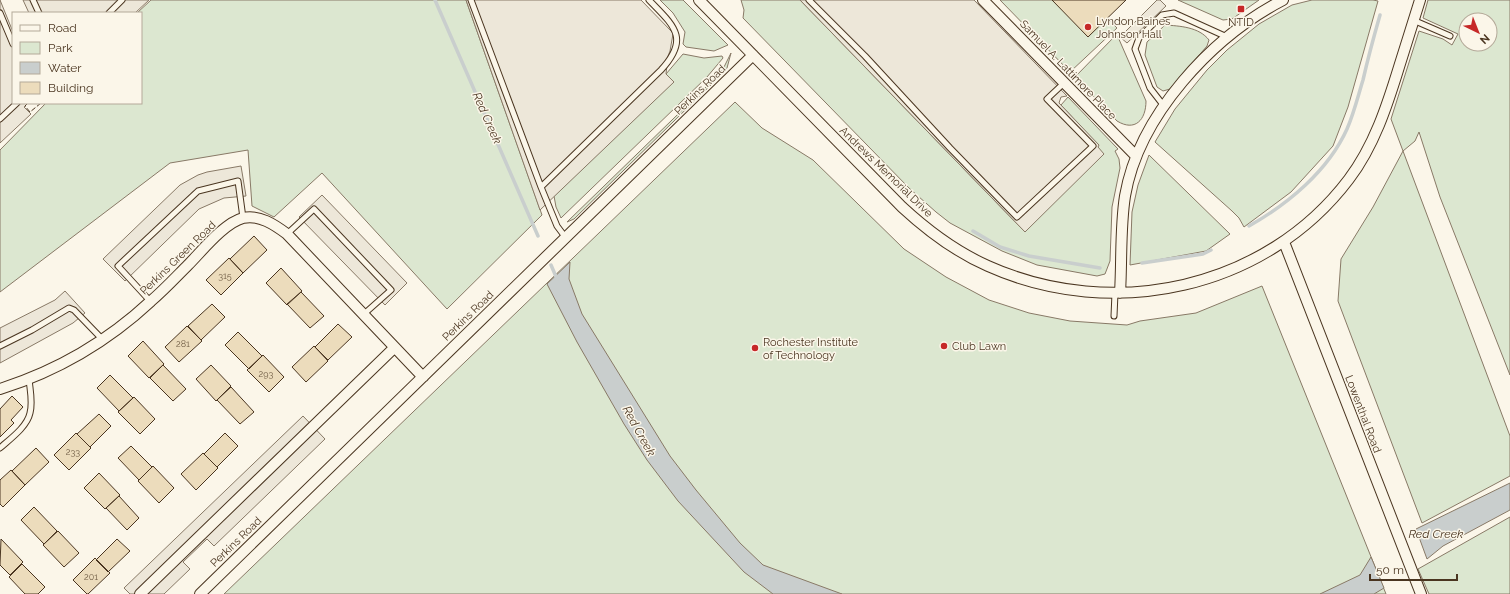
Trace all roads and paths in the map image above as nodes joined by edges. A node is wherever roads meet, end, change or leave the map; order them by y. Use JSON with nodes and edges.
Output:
{"nodes":[{"id":1,"x":33,"y":0,"type":"edge"},
{"id":2,"x":122,"y":0,"type":"edge"},
{"id":3,"x":471,"y":0,"type":"edge"},
{"id":4,"x":649,"y":0,"type":"edge"},
{"id":5,"x":699,"y":0,"type":"edge"},
{"id":6,"x":809,"y":0,"type":"edge"},
{"id":7,"x":984,"y":0,"type":"edge"},
{"id":8,"x":1283,"y":0,"type":"edge"},
{"id":9,"x":1417,"y":1,"type":"edge"},
{"id":10,"x":39,"y":12,"type":"edge"},
{"id":11,"x":110,"y":12,"type":"edge"},
{"id":12,"x":0,"y":13,"type":"edge"},
{"id":13,"x":1413,"y":20,"type":"junction"},
{"id":14,"x":1450,"y":36,"type":"dead end"},
{"id":15,"x":1227,"y":37,"type":"junction"},
{"id":16,"x":12,"y":42,"type":"edge"},
{"id":17,"x":753,"y":56,"type":"junction"},
{"id":18,"x":1064,"y":83,"type":"junction"},
{"id":19,"x":16,"y":104,"type":"edge"},
{"id":20,"x":1164,"y":106,"type":"junction"},
{"id":21,"x":0,"y":119,"type":"edge"},
{"id":22,"x":1136,"y":156,"type":"junction"},
{"id":23,"x":541,"y":187,"type":"junction"},
{"id":24,"x":243,"y":218,"type":"junction"},
{"id":25,"x":287,"y":234,"type":"junction"},
{"id":26,"x":566,"y":238,"type":"junction"},
{"id":27,"x":1284,"y":242,"type":"junction"},
{"id":28,"x":1118,"y":293,"type":"junction"},
{"id":29,"x":151,"y":302,"type":"junction"},
{"id":30,"x":364,"y":314,"type":"junction"},
{"id":31,"x":1114,"y":316,"type":"dead end"},
{"id":32,"x":102,"y":340,"type":"junction"},
{"id":33,"x":0,"y":346,"type":"edge"},
{"id":34,"x":394,"y":348,"type":"junction"},
{"id":35,"x":423,"y":377,"type":"junction"},
{"id":36,"x":29,"y":379,"type":"junction"},
{"id":37,"x":0,"y":389,"type":"edge"},
{"id":38,"x":0,"y":448,"type":"edge"},
{"id":39,"x":140,"y":594,"type":"edge"},
{"id":40,"x":200,"y":594,"type":"edge"},
{"id":41,"x":1421,"y":594,"type":"edge"}],
"edges":[{"from":1,"to":10,"type":"lane"},
{"from":2,"to":11,"type":"lane"},
{"from":3,"to":23,"type":"lane"},
{"from":4,"to":23,"type":"lane"},
{"from":5,"to":17,"type":"street","name":"Andrews Memorial Drive"},
{"from":6,"to":18,"type":"lane"},
{"from":7,"to":18,"type":"street","name":"Samuel A. Lattimore Place"},
{"from":8,"to":15,"type":"street"},
{"from":9,"to":13,"type":"street","name":"Andrews Memorial Drive"},
{"from":12,"to":16,"type":"lane"},
{"from":13,"to":14,"type":"lane"},
{"from":13,"to":27,"type":"street","name":"Andrews Memorial Drive"},
{"from":15,"to":20,"type":"street"},
{"from":15,"to":20,"type":"lane"},
{"from":17,"to":26,"type":"street","name":"Perkins Road"},
{"from":17,"to":28,"type":"street","name":"Andrews Memorial Drive"},
{"from":18,"to":22,"type":"street","name":"Samuel A. Lattimore Place"},
{"from":19,"to":21,"type":"lane"},
{"from":20,"to":22,"type":"street"},
{"from":22,"to":28,"type":"street"},
{"from":23,"to":26,"type":"lane"},
{"from":24,"to":25,"type":"street"},
{"from":24,"to":29,"type":"street","name":"Perkins Green Road"},
{"from":24,"to":29,"type":"lane"},
{"from":25,"to":30,"type":"street"},
{"from":25,"to":30,"type":"lane"},
{"from":26,"to":35,"type":"street","name":"Perkins Road"},
{"from":27,"to":28,"type":"street","name":"Andrews Memorial Drive"},
{"from":27,"to":41,"type":"street","name":"Lowenthal Road"},
{"from":28,"to":31,"type":"lane"},
{"from":29,"to":32,"type":"street","name":"Perkins Green Road"},
{"from":30,"to":34,"type":"street"},
{"from":32,"to":33,"type":"lane"},
{"from":32,"to":36,"type":"street","name":"Perkins Green Road"},
{"from":34,"to":35,"type":"street"},
{"from":34,"to":39,"type":"street"},
{"from":35,"to":40,"type":"street","name":"Perkins Road"},
{"from":36,"to":37,"type":"street","name":"Perkins Green Road"},
{"from":36,"to":38,"type":"lane"}]}
